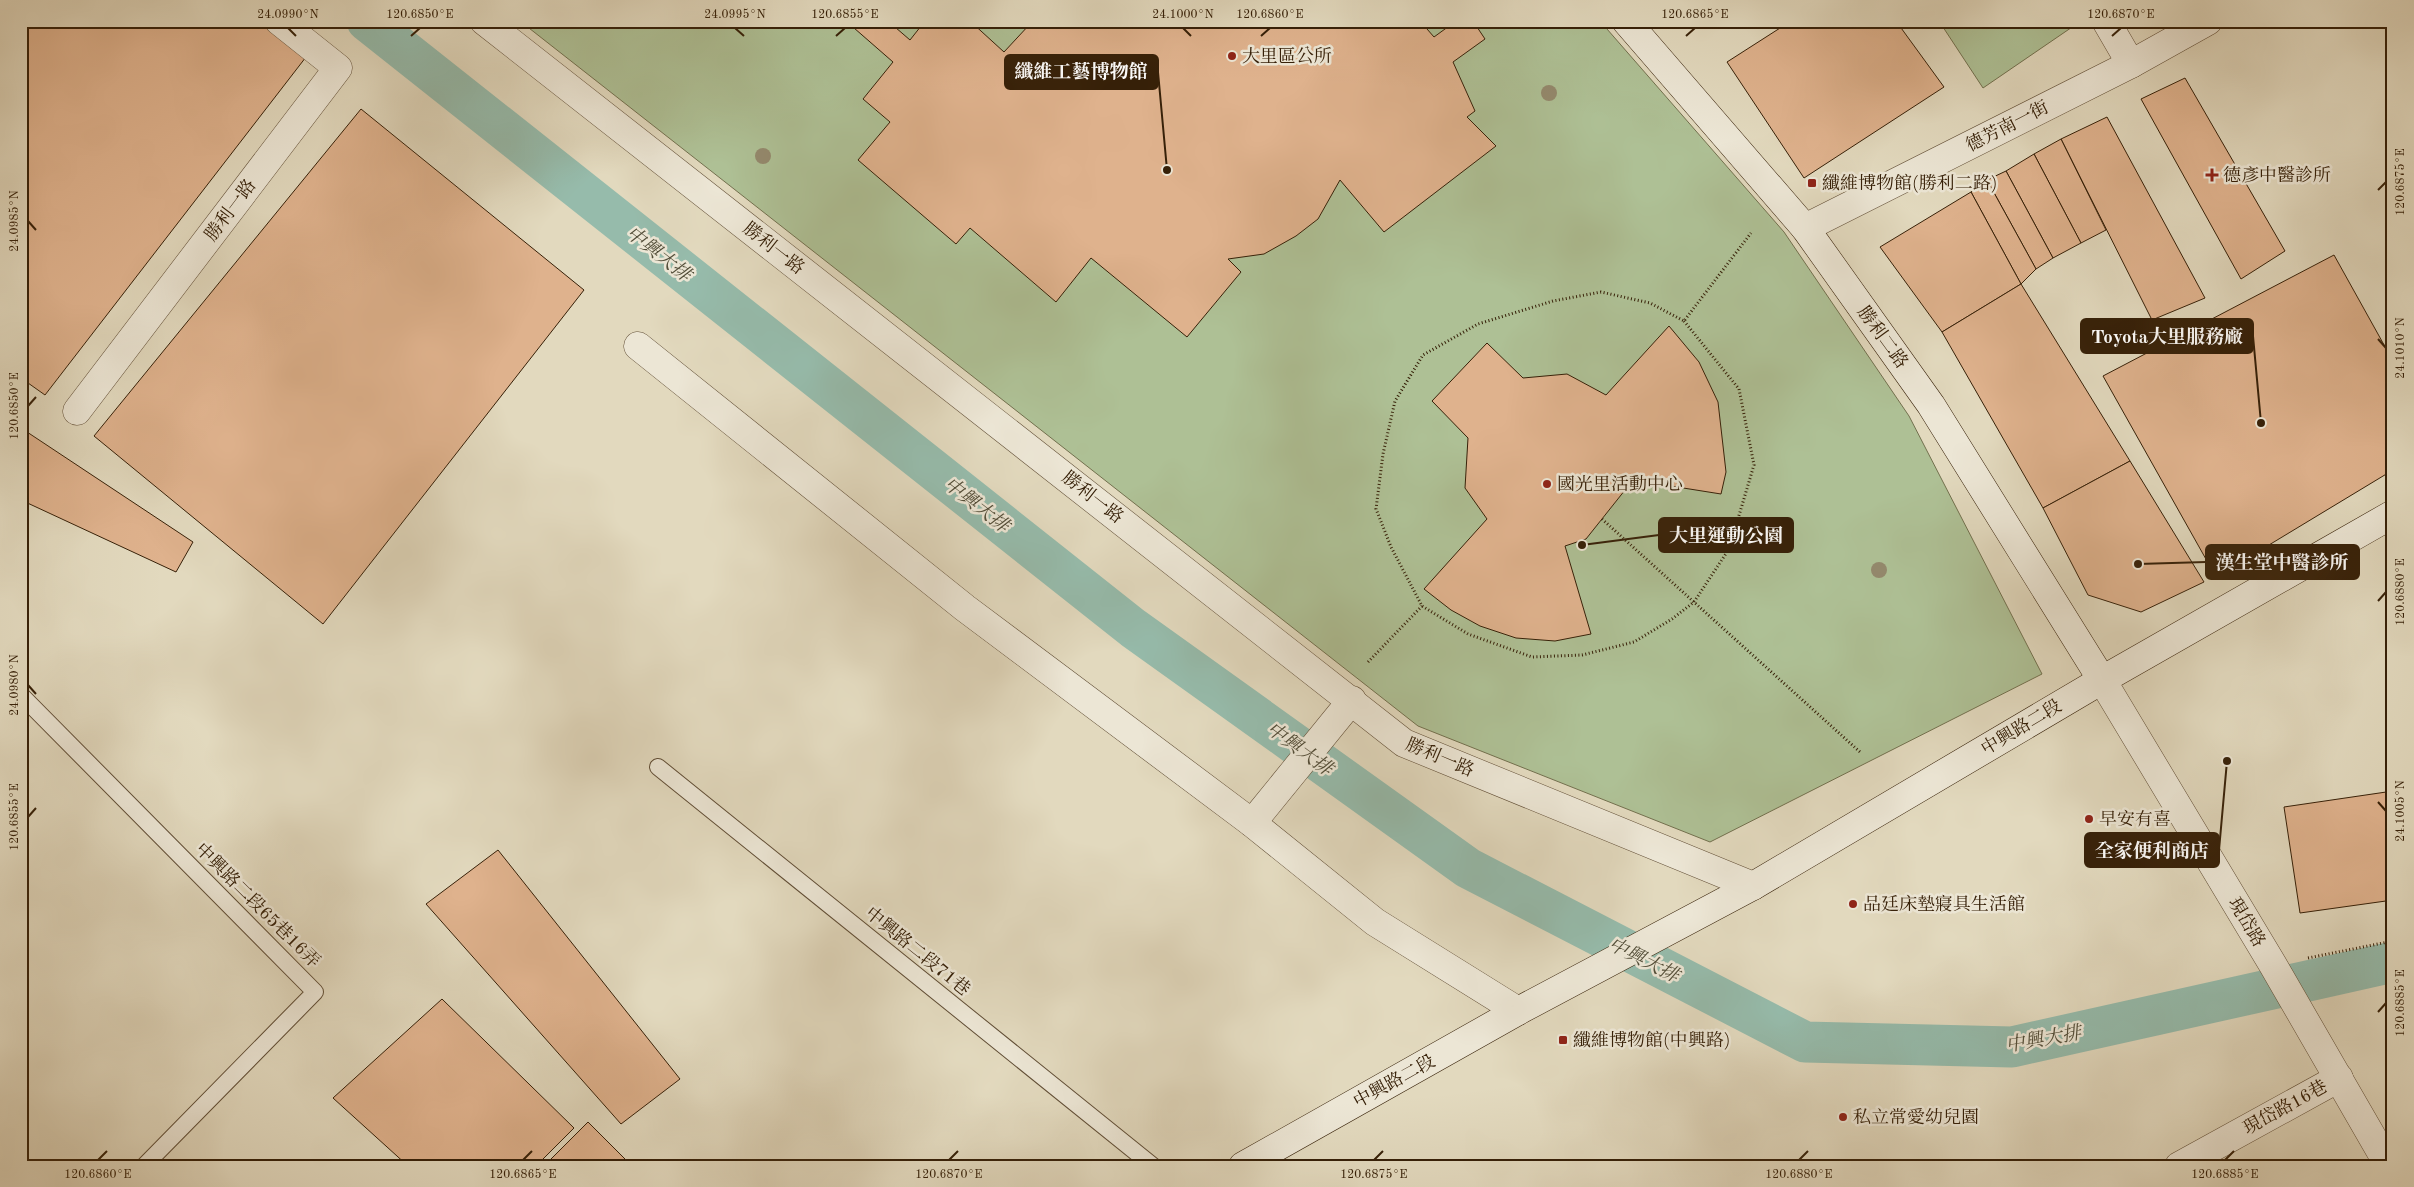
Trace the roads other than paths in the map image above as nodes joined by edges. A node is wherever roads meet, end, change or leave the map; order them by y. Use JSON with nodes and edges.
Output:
{"nodes":[{"id":1,"x":279,"y":21,"type":"edge"},
{"id":2,"x":484,"y":21,"type":"edge"},
{"id":3,"x":1626,"y":21,"type":"edge"},
{"id":4,"x":2106,"y":21,"type":"edge"},
{"id":5,"x":2208,"y":21,"type":"edge"},
{"id":6,"x":2131,"y":64,"type":"junction"},
{"id":7,"x":1805,"y":228,"type":"junction"},
{"id":8,"x":638,"y":346,"type":"dead end"},
{"id":9,"x":77,"y":411,"type":"dead end"},
{"id":10,"x":2393,"y":514,"type":"edge"},
{"id":11,"x":2102,"y":680,"type":"junction"},
{"id":12,"x":21,"y":695,"type":"edge"},
{"id":13,"x":1352,"y":700,"type":"junction"},
{"id":14,"x":658,"y":767,"type":"dead end"},
{"id":15,"x":1252,"y":823,"type":"junction"},
{"id":16,"x":1753,"y":886,"type":"junction"},
{"id":17,"x":1518,"y":1011,"type":"junction"},
{"id":18,"x":2339,"y":1078,"type":"junction"},
{"id":19,"x":144,"y":1166,"type":"edge"},
{"id":20,"x":1153,"y":1166,"type":"edge"},
{"id":21,"x":1243,"y":1166,"type":"edge"},
{"id":22,"x":2179,"y":1166,"type":"edge"},
{"id":23,"x":2389,"y":1166,"type":"edge"}],
"edges":[{"from":1,"to":9,"type":"street","name":"勝利一路"},
{"from":2,"to":13,"type":"street","name":"勝利一路"},
{"from":3,"to":7,"type":"street","name":"勝利二路"},
{"from":4,"to":6,"type":"street"},
{"from":5,"to":6,"type":"street","name":"德芳南一街"},
{"from":6,"to":7,"type":"street","name":"德芳南一街"},
{"from":7,"to":11,"type":"street","name":"勝利二路"},
{"from":8,"to":15,"type":"street"},
{"from":10,"to":11,"type":"street","name":"中興路二段"},
{"from":11,"to":16,"type":"street","name":"中興路二段"},
{"from":11,"to":18,"type":"street","name":"現岱路"},
{"from":12,"to":19,"type":"lane","name":"中興路二段65巷16弄"},
{"from":13,"to":15,"type":"street"},
{"from":13,"to":16,"type":"street","name":"勝利一路"},
{"from":14,"to":20,"type":"lane","name":"中興路二段71巷"},
{"from":15,"to":17,"type":"street"},
{"from":16,"to":17,"type":"street","name":"中興路二段"},
{"from":17,"to":21,"type":"street","name":"中興路二段"},
{"from":18,"to":22,"type":"street","name":"現岱路16巷"},
{"from":18,"to":23,"type":"street","name":"現岱路"}]}
